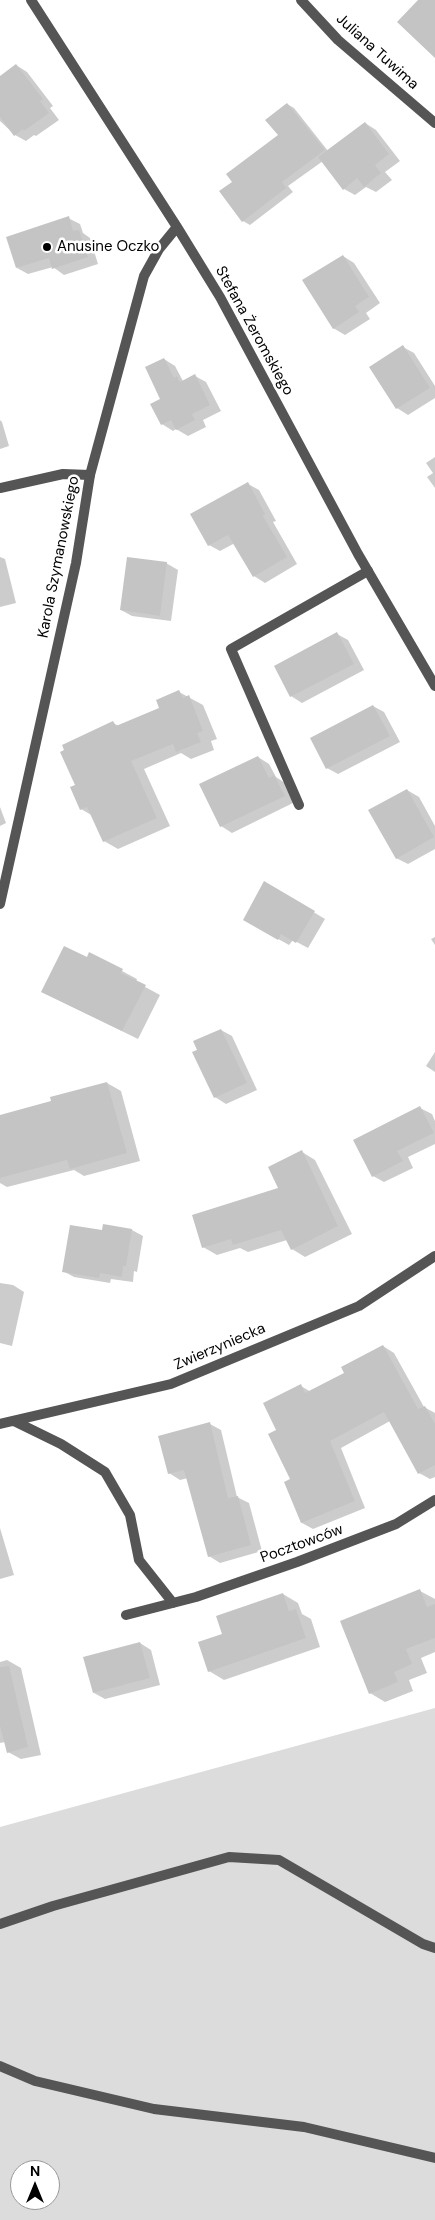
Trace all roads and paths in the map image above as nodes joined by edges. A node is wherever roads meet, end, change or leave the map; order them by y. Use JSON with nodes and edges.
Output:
{"nodes":[{"id":1,"x":31,"y":0,"type":"edge"},
{"id":2,"x":301,"y":0,"type":"edge"},
{"id":3,"x":435,"y":123,"type":"edge"},
{"id":4,"x":177,"y":227,"type":"junction"},
{"id":5,"x":90,"y":475,"type":"junction"},
{"id":6,"x":0,"y":488,"type":"edge"},
{"id":7,"x":368,"y":571,"type":"junction"},
{"id":8,"x":435,"y":686,"type":"edge"},
{"id":9,"x":299,"y":805,"type":"dead end"},
{"id":10,"x":0,"y":904,"type":"edge"},
{"id":11,"x":435,"y":1256,"type":"edge"},
{"id":12,"x":14,"y":1421,"type":"junction"},
{"id":13,"x":0,"y":1424,"type":"edge"},
{"id":14,"x":435,"y":1500,"type":"edge"},
{"id":15,"x":174,"y":1603,"type":"junction"},
{"id":16,"x":126,"y":1615,"type":"dead end"},
{"id":17,"x":0,"y":1924,"type":"edge"},
{"id":18,"x":435,"y":1948,"type":"edge"},
{"id":19,"x":0,"y":2066,"type":"edge"},
{"id":20,"x":435,"y":2158,"type":"edge"}],
"edges":[{"from":1,"to":4,"type":"street","name":"Stefana Żeromskiego"},
{"from":2,"to":3,"type":"street","name":"Juliana Tuwima"},
{"from":4,"to":5,"type":"street","name":"Karola Szymanowskiego"},
{"from":4,"to":7,"type":"street","name":"Stefana Żeromskiego"},
{"from":5,"to":6,"type":"street"},
{"from":5,"to":10,"type":"street","name":"Karola Szymanowskiego"},
{"from":7,"to":8,"type":"street","name":"Stefana Żeromskiego"},
{"from":7,"to":9,"type":"street"},
{"from":11,"to":12,"type":"street","name":"Zwierzyniecka"},
{"from":12,"to":13,"type":"street","name":"Zwierzyniecka"},
{"from":12,"to":15,"type":"street"},
{"from":14,"to":15,"type":"street","name":"Pocztowców"},
{"from":15,"to":16,"type":"street","name":"Pocztowców"},
{"from":17,"to":18,"type":"street"},
{"from":19,"to":20,"type":"street"}]}
